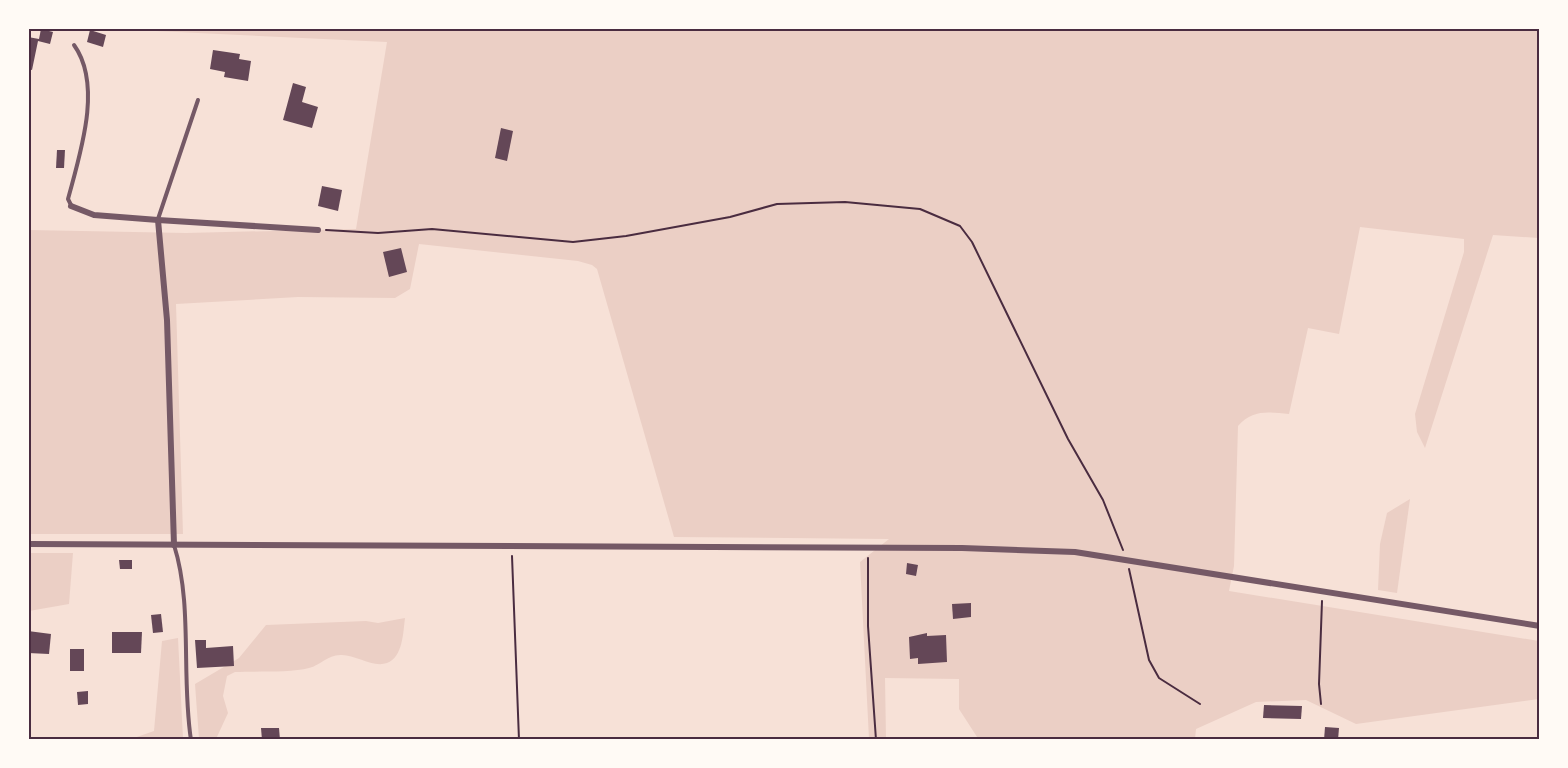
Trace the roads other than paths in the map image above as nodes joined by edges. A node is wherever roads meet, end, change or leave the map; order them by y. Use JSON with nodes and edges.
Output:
{"nodes":[{"id":1,"x":74,"y":45,"type":"dead end"},
{"id":2,"x":198,"y":100,"type":"dead end"},
{"id":3,"x":71,"y":206,"type":"joint"},
{"id":4,"x":158,"y":220,"type":"junction"},
{"id":5,"x":318,"y":230,"type":"road end"},
{"id":6,"x":28,"y":544,"type":"edge"},
{"id":7,"x":174,"y":545,"type":"junction"},
{"id":8,"x":1539,"y":627,"type":"edge"},
{"id":9,"x":191,"y":740,"type":"edge"}],
"edges":[{"from":1,"to":3,"type":"lane"},
{"from":2,"to":4,"type":"lane"},
{"from":3,"to":4,"type":"street"},
{"from":4,"to":5,"type":"street"},
{"from":4,"to":7,"type":"street"},
{"from":6,"to":7,"type":"street"},
{"from":7,"to":8,"type":"street"},
{"from":7,"to":9,"type":"lane"}]}
